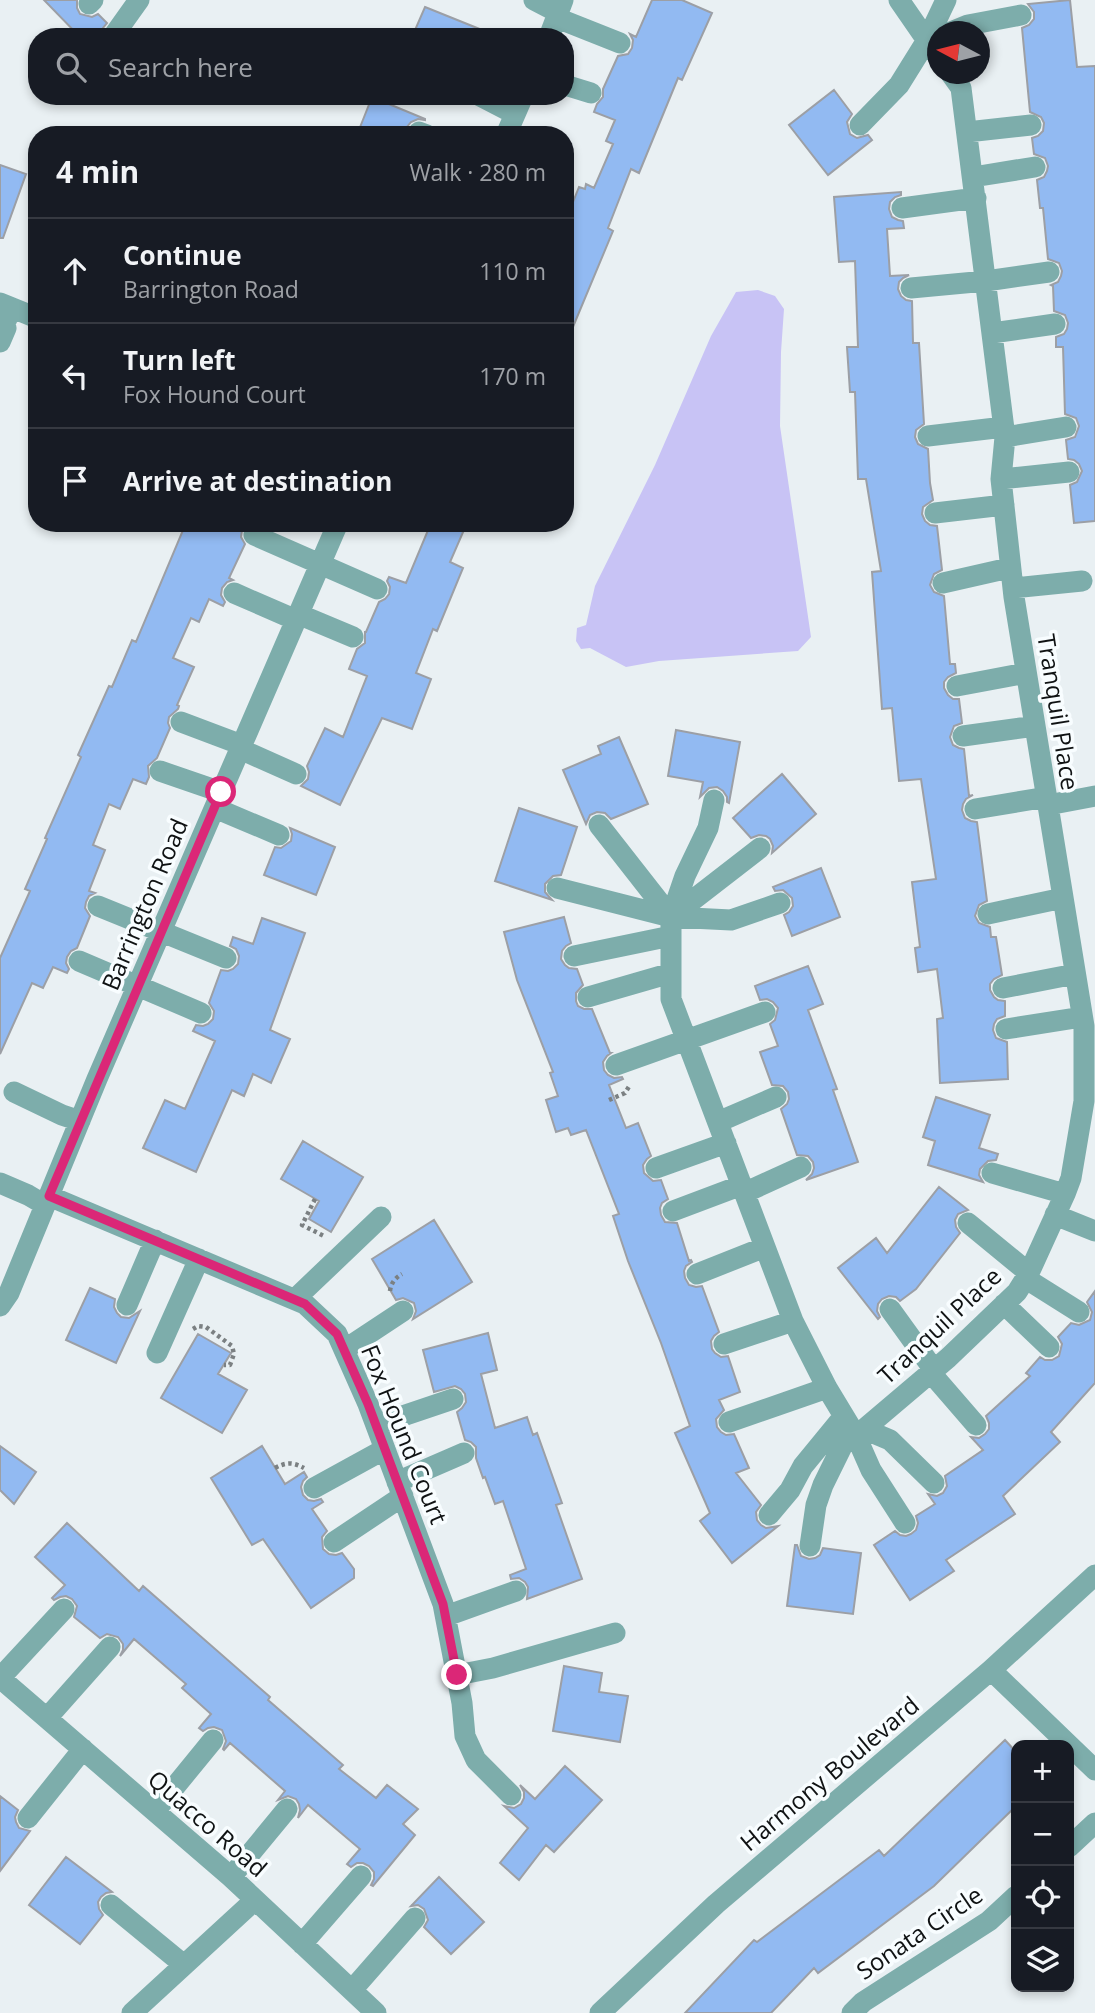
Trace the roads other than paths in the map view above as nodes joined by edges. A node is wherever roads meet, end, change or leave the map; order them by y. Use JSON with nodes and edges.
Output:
{"nodes":[{"id":1,"x":534,"y":0,"type":"edge"},
{"id":2,"x":899,"y":0,"type":"edge"},
{"id":3,"x":946,"y":0,"type":"edge"},
{"id":4,"x":141,"y":8,"type":"edge"},
{"id":5,"x":1021,"y":15,"type":"dead end"},
{"id":6,"x":557,"y":17,"type":"edge"},
{"id":7,"x":940,"y":21,"type":"edge"},
{"id":8,"x":989,"y":21,"type":"edge"},
{"id":9,"x":121,"y":28,"type":"edge"},
{"id":10,"x":927,"y":35,"type":"edge"},
{"id":11,"x":620,"y":43,"type":"dead end"},
{"id":12,"x":927,"y":52,"type":"edge"},
{"id":13,"x":958,"y":84,"type":"edge"},
{"id":14,"x":574,"y":88,"type":"edge"},
{"id":15,"x":591,"y":93,"type":"dead end"},
{"id":16,"x":519,"y":105,"type":"edge"},
{"id":17,"x":860,"y":125,"type":"dead end"},
{"id":18,"x":1031,"y":125,"type":"dead end"},
{"id":19,"x":510,"y":126,"type":"edge"},
{"id":20,"x":967,"y":132,"type":"junction"},
{"id":21,"x":1035,"y":167,"type":"dead end"},
{"id":22,"x":973,"y":177,"type":"junction"},
{"id":23,"x":976,"y":198,"type":"junction"},
{"id":24,"x":902,"y":208,"type":"dead end"},
{"id":25,"x":1049,"y":272,"type":"dead end"},
{"id":26,"x":986,"y":281,"type":"junction"},
{"id":27,"x":911,"y":288,"type":"dead end"},
{"id":28,"x":6,"y":306,"type":"edge"},
{"id":29,"x":28,"y":315,"type":"edge"},
{"id":30,"x":1055,"y":324,"type":"dead end"},
{"id":31,"x":992,"y":333,"type":"junction"},
{"id":32,"x":0,"y":342,"type":"edge"},
{"id":33,"x":1066,"y":427,"type":"dead end"},
{"id":34,"x":1004,"y":432,"type":"junction"},
{"id":35,"x":928,"y":436,"type":"dead end"},
{"id":36,"x":1069,"y":472,"type":"dead end"},
{"id":37,"x":1001,"y":480,"type":"junction"},
{"id":38,"x":1004,"y":505,"type":"junction"},
{"id":39,"x":935,"y":513,"type":"dead end"},
{"id":40,"x":334,"y":532,"type":"edge"},
{"id":41,"x":254,"y":535,"type":"dead end"},
{"id":42,"x":320,"y":565,"type":"junction"},
{"id":43,"x":1011,"y":578,"type":"junction"},
{"id":44,"x":1082,"y":581,"type":"dead end"},
{"id":45,"x":943,"y":583,"type":"dead end"},
{"id":46,"x":377,"y":589,"type":"dead end"},
{"id":47,"x":234,"y":593,"type":"dead end"},
{"id":48,"x":297,"y":617,"type":"junction"},
{"id":49,"x":353,"y":637,"type":"dead end"},
{"id":50,"x":1026,"y":673,"type":"junction"},
{"id":51,"x":957,"y":686,"type":"dead end"},
{"id":52,"x":181,"y":722,"type":"dead end"},
{"id":53,"x":1035,"y":726,"type":"junction"},
{"id":54,"x":963,"y":736,"type":"dead end"},
{"id":55,"x":241,"y":747,"type":"junction"},
{"id":56,"x":160,"y":771,"type":"dead end"},
{"id":57,"x":296,"y":774,"type":"dead end"},
{"id":58,"x":1095,"y":796,"type":"edge"},
{"id":59,"x":218,"y":800,"type":"junction"},
{"id":60,"x":714,"y":800,"type":"dead end"},
{"id":61,"x":1048,"y":801,"type":"junction"},
{"id":62,"x":975,"y":809,"type":"dead end"},
{"id":63,"x":599,"y":825,"type":"dead end"},
{"id":64,"x":279,"y":835,"type":"dead end"},
{"id":65,"x":760,"y":848,"type":"dead end"},
{"id":66,"x":557,"y":888,"type":"dead end"},
{"id":67,"x":1063,"y":898,"type":"junction"},
{"id":68,"x":780,"y":903,"type":"dead end"},
{"id":69,"x":98,"y":906,"type":"dead end"},
{"id":70,"x":988,"y":914,"type":"dead end"},
{"id":71,"x":671,"y":926,"type":"junction"},
{"id":72,"x":161,"y":932,"type":"junction"},
{"id":73,"x":574,"y":956,"type":"dead end"},
{"id":74,"x":226,"y":958,"type":"dead end"},
{"id":75,"x":79,"y":961,"type":"dead end"},
{"id":76,"x":671,"y":973,"type":"junction"},
{"id":77,"x":1075,"y":974,"type":"junction"},
{"id":78,"x":137,"y":986,"type":"junction"},
{"id":79,"x":1003,"y":988,"type":"dead end"},
{"id":80,"x":587,"y":997,"type":"dead end"},
{"id":81,"x":1086,"y":1011,"type":"edge"},
{"id":82,"x":765,"y":1012,"type":"dead end"},
{"id":83,"x":201,"y":1013,"type":"dead end"},
{"id":84,"x":1006,"y":1029,"type":"dead end"},
{"id":85,"x":687,"y":1040,"type":"junction"},
{"id":86,"x":616,"y":1065,"type":"dead end"},
{"id":87,"x":1090,"y":1090,"type":"edge"},
{"id":88,"x":14,"y":1091,"type":"dead end"},
{"id":89,"x":776,"y":1097,"type":"dead end"},
{"id":90,"x":80,"y":1121,"type":"junction"},
{"id":91,"x":718,"y":1122,"type":"junction"},
{"id":92,"x":726,"y":1143,"type":"junction"},
{"id":93,"x":1084,"y":1160,"type":"edge"},
{"id":94,"x":801,"y":1167,"type":"dead end"},
{"id":95,"x":656,"y":1168,"type":"dead end"},
{"id":96,"x":992,"y":1173,"type":"dead end"},
{"id":97,"x":0,"y":1183,"type":"edge"},
{"id":98,"x":743,"y":1189,"type":"junction"},
{"id":99,"x":1065,"y":1195,"type":"junction"},
{"id":100,"x":47,"y":1200,"type":"junction"},
{"id":101,"x":673,"y":1211,"type":"dead end"},
{"id":102,"x":1055,"y":1215,"type":"junction"},
{"id":103,"x":382,"y":1217,"type":"dead end"},
{"id":104,"x":968,"y":1223,"type":"dead end"},
{"id":105,"x":1095,"y":1231,"type":"edge"},
{"id":106,"x":155,"y":1240,"type":"junction"},
{"id":107,"x":765,"y":1247,"type":"junction"},
{"id":108,"x":199,"y":1259,"type":"junction"},
{"id":109,"x":697,"y":1274,"type":"dead end"},
{"id":110,"x":1027,"y":1276,"type":"junction"},
{"id":111,"x":295,"y":1299,"type":"junction"},
{"id":112,"x":1,"y":1304,"type":"edge"},
{"id":113,"x":1004,"y":1304,"type":"junction"},
{"id":114,"x":127,"y":1305,"type":"dead end"},
{"id":115,"x":890,"y":1310,"type":"dead end"},
{"id":116,"x":403,"y":1311,"type":"dead end"},
{"id":117,"x":1079,"y":1312,"type":"dead end"},
{"id":118,"x":793,"y":1321,"type":"junction"},
{"id":119,"x":724,"y":1344,"type":"dead end"},
{"id":120,"x":1049,"y":1347,"type":"dead end"},
{"id":121,"x":344,"y":1350,"type":"junction"},
{"id":122,"x":157,"y":1353,"type":"dead end"},
{"id":123,"x":933,"y":1371,"type":"junction"},
{"id":124,"x":827,"y":1388,"type":"junction"},
{"id":125,"x":453,"y":1399,"type":"dead end"},
{"id":126,"x":729,"y":1422,"type":"dead end"},
{"id":127,"x":376,"y":1425,"type":"junction"},
{"id":128,"x":976,"y":1425,"type":"dead end"},
{"id":129,"x":854,"y":1427,"type":"junction"},
{"id":130,"x":385,"y":1449,"type":"junction"},
{"id":131,"x":464,"y":1453,"type":"dead end"},
{"id":132,"x":934,"y":1483,"type":"dead end"},
{"id":133,"x":314,"y":1488,"type":"dead end"},
{"id":134,"x":400,"y":1489,"type":"junction"},
{"id":135,"x":769,"y":1515,"type":"dead end"},
{"id":136,"x":905,"y":1524,"type":"dead end"},
{"id":137,"x":334,"y":1542,"type":"dead end"},
{"id":138,"x":810,"y":1546,"type":"dead end"},
{"id":139,"x":1095,"y":1575,"type":"edge"},
{"id":140,"x":516,"y":1591,"type":"dead end"},
{"id":141,"x":64,"y":1609,"type":"dead end"},
{"id":142,"x":446,"y":1616,"type":"junction"},
{"id":143,"x":615,"y":1633,"type":"dead end"},
{"id":144,"x":110,"y":1647,"type":"dead end"},
{"id":145,"x":991,"y":1670,"type":"junction"},
{"id":146,"x":457,"y":1675,"type":"junction"},
{"id":147,"x":0,"y":1678,"type":"edge"},
{"id":148,"x":47,"y":1718,"type":"junction"},
{"id":149,"x":213,"y":1740,"type":"dead end"},
{"id":150,"x":83,"y":1748,"type":"junction"},
{"id":151,"x":1095,"y":1770,"type":"edge"},
{"id":152,"x":511,"y":1795,"type":"dead end"},
{"id":153,"x":287,"y":1809,"type":"dead end"},
{"id":154,"x":155,"y":1811,"type":"junction"},
{"id":155,"x":28,"y":1818,"type":"dead end"},
{"id":156,"x":1095,"y":1823,"type":"edge"},
{"id":157,"x":1074,"y":1842,"type":"edge"},
{"id":158,"x":361,"y":1876,"type":"dead end"},
{"id":159,"x":231,"y":1877,"type":"junction"},
{"id":160,"x":256,"y":1900,"type":"junction"},
{"id":161,"x":1011,"y":1901,"type":"edge"},
{"id":162,"x":111,"y":1905,"type":"dead end"},
{"id":163,"x":415,"y":1919,"type":"dead end"},
{"id":164,"x":302,"y":1944,"type":"junction"},
{"id":165,"x":184,"y":1965,"type":"junction"},
{"id":166,"x":352,"y":1990,"type":"junction"},
{"id":167,"x":144,"y":2009,"type":"edge"},
{"id":168,"x":376,"y":2013,"type":"edge"},
{"id":169,"x":600,"y":2013,"type":"edge"},
{"id":170,"x":852,"y":2013,"type":"edge"}],
"edges":[{"from":1,"to":6,"type":"street"},
{"from":2,"to":10,"type":"street"},
{"from":3,"to":7,"type":"street"},
{"from":4,"to":9,"type":"street"},
{"from":5,"to":8,"type":"street"},
{"from":6,"to":11,"type":"street"},
{"from":12,"to":17,"type":"street"},
{"from":13,"to":20,"type":"street","name":"Tranquil Place"},
{"from":14,"to":15,"type":"street"},
{"from":16,"to":19,"type":"street"},
{"from":18,"to":20,"type":"street"},
{"from":20,"to":22,"type":"street","name":"Tranquil Place"},
{"from":21,"to":22,"type":"street"},
{"from":22,"to":23,"type":"street","name":"Tranquil Place"},
{"from":23,"to":24,"type":"street"},
{"from":23,"to":26,"type":"street","name":"Tranquil Place"},
{"from":25,"to":26,"type":"street"},
{"from":26,"to":27,"type":"street"},
{"from":26,"to":31,"type":"street","name":"Tranquil Place"},
{"from":28,"to":29,"type":"street"},
{"from":28,"to":32,"type":"street"},
{"from":30,"to":31,"type":"street"},
{"from":31,"to":34,"type":"street","name":"Tranquil Place"},
{"from":33,"to":34,"type":"street"},
{"from":34,"to":35,"type":"street"},
{"from":34,"to":37,"type":"street","name":"Tranquil Place"},
{"from":36,"to":37,"type":"street"},
{"from":37,"to":38,"type":"street","name":"Tranquil Place"},
{"from":38,"to":39,"type":"street"},
{"from":38,"to":43,"type":"street","name":"Tranquil Place"},
{"from":40,"to":42,"type":"street","name":"Barrington Road"},
{"from":41,"to":42,"type":"street"},
{"from":42,"to":46,"type":"street"},
{"from":42,"to":48,"type":"street","name":"Barrington Road"},
{"from":43,"to":44,"type":"street"},
{"from":43,"to":45,"type":"street"},
{"from":43,"to":50,"type":"street","name":"Tranquil Place"},
{"from":47,"to":48,"type":"street"},
{"from":48,"to":49,"type":"street"},
{"from":48,"to":55,"type":"street","name":"Barrington Road"},
{"from":50,"to":51,"type":"street"},
{"from":50,"to":53,"type":"street","name":"Tranquil Place"},
{"from":52,"to":55,"type":"street"},
{"from":53,"to":54,"type":"street"},
{"from":53,"to":61,"type":"street","name":"Tranquil Place"},
{"from":55,"to":57,"type":"street"},
{"from":55,"to":59,"type":"street","name":"Barrington Road"},
{"from":56,"to":59,"type":"street"},
{"from":58,"to":61,"type":"street"},
{"from":59,"to":64,"type":"street"},
{"from":59,"to":72,"type":"street","name":"Barrington Road"},
{"from":60,"to":71,"type":"street"},
{"from":61,"to":62,"type":"street"},
{"from":61,"to":67,"type":"street","name":"Tranquil Place"},
{"from":63,"to":71,"type":"street"},
{"from":65,"to":71,"type":"street"},
{"from":66,"to":71,"type":"street"},
{"from":67,"to":70,"type":"street"},
{"from":67,"to":77,"type":"street","name":"Tranquil Place"},
{"from":68,"to":71,"type":"street"},
{"from":69,"to":72,"type":"street"},
{"from":71,"to":73,"type":"street"},
{"from":71,"to":76,"type":"street"},
{"from":72,"to":74,"type":"street"},
{"from":72,"to":78,"type":"street","name":"Barrington Road"},
{"from":75,"to":78,"type":"street"},
{"from":76,"to":80,"type":"street"},
{"from":76,"to":85,"type":"street"},
{"from":77,"to":79,"type":"street"},
{"from":77,"to":81,"type":"street","name":"Tranquil Place"},
{"from":78,"to":83,"type":"street"},
{"from":78,"to":90,"type":"street","name":"Barrington Road"},
{"from":81,"to":84,"type":"street"},
{"from":81,"to":87,"type":"street","name":"Tranquil Place"},
{"from":82,"to":85,"type":"street"},
{"from":85,"to":86,"type":"street"},
{"from":85,"to":91,"type":"street"},
{"from":87,"to":93,"type":"street","name":"Tranquil Place"},
{"from":88,"to":90,"type":"street"},
{"from":89,"to":91,"type":"street"},
{"from":90,"to":100,"type":"street","name":"Barrington Road"},
{"from":91,"to":92,"type":"street"},
{"from":92,"to":95,"type":"street"},
{"from":92,"to":98,"type":"street"},
{"from":93,"to":99,"type":"street","name":"Tranquil Place"},
{"from":94,"to":98,"type":"street"},
{"from":96,"to":99,"type":"street"},
{"from":97,"to":100,"type":"street","name":"Fox Hound Court"},
{"from":98,"to":101,"type":"street"},
{"from":98,"to":107,"type":"street"},
{"from":99,"to":102,"type":"street","name":"Tranquil Place"},
{"from":100,"to":106,"type":"street","name":"Fox Hound Court"},
{"from":100,"to":112,"type":"street","name":"Barrington Road"},
{"from":102,"to":105,"type":"street"},
{"from":102,"to":110,"type":"street","name":"Tranquil Place"},
{"from":103,"to":111,"type":"street"},
{"from":104,"to":110,"type":"street"},
{"from":106,"to":108,"type":"street","name":"Fox Hound Court"},
{"from":106,"to":114,"type":"street"},
{"from":107,"to":109,"type":"street"},
{"from":107,"to":118,"type":"street"},
{"from":108,"to":111,"type":"street","name":"Fox Hound Court"},
{"from":108,"to":122,"type":"street"},
{"from":110,"to":113,"type":"street","name":"Tranquil Place"},
{"from":110,"to":117,"type":"street"},
{"from":111,"to":121,"type":"street","name":"Fox Hound Court"},
{"from":113,"to":120,"type":"street"},
{"from":113,"to":123,"type":"street","name":"Tranquil Place"},
{"from":115,"to":123,"type":"street"},
{"from":116,"to":121,"type":"street"},
{"from":118,"to":119,"type":"street"},
{"from":118,"to":124,"type":"street"},
{"from":121,"to":127,"type":"street","name":"Fox Hound Court"},
{"from":123,"to":128,"type":"street"},
{"from":123,"to":129,"type":"street","name":"Tranquil Place"},
{"from":124,"to":126,"type":"street"},
{"from":124,"to":129,"type":"street"},
{"from":125,"to":127,"type":"street"},
{"from":127,"to":130,"type":"street","name":"Fox Hound Court"},
{"from":129,"to":132,"type":"street"},
{"from":129,"to":135,"type":"street"},
{"from":129,"to":136,"type":"street"},
{"from":129,"to":138,"type":"street"},
{"from":130,"to":133,"type":"street"},
{"from":130,"to":134,"type":"street","name":"Fox Hound Court"},
{"from":131,"to":134,"type":"street"},
{"from":134,"to":137,"type":"street"},
{"from":134,"to":142,"type":"street","name":"Fox Hound Court"},
{"from":139,"to":145,"type":"street","name":"Harmony Boulevard"},
{"from":140,"to":142,"type":"street"},
{"from":141,"to":147,"type":"street"},
{"from":142,"to":146,"type":"street","name":"Fox Hound Court"},
{"from":143,"to":146,"type":"street"},
{"from":144,"to":148,"type":"street"},
{"from":145,"to":151,"type":"street"},
{"from":145,"to":169,"type":"street","name":"Harmony Boulevard"},
{"from":146,"to":152,"type":"street","name":"Fox Hound Court"},
{"from":147,"to":148,"type":"street","name":"Quacco Road"},
{"from":148,"to":150,"type":"street","name":"Quacco Road"},
{"from":149,"to":154,"type":"street"},
{"from":150,"to":154,"type":"street","name":"Quacco Road"},
{"from":150,"to":155,"type":"street"},
{"from":153,"to":159,"type":"street"},
{"from":154,"to":159,"type":"street","name":"Quacco Road"},
{"from":156,"to":157,"type":"street"},
{"from":158,"to":164,"type":"street"},
{"from":159,"to":160,"type":"street","name":"Quacco Road"},
{"from":160,"to":164,"type":"street","name":"Quacco Road"},
{"from":160,"to":165,"type":"street"},
{"from":161,"to":170,"type":"street","name":"Sonata Circle"},
{"from":162,"to":165,"type":"street"},
{"from":163,"to":166,"type":"street"},
{"from":164,"to":166,"type":"street","name":"Quacco Road"},
{"from":165,"to":167,"type":"street"},
{"from":166,"to":168,"type":"street","name":"Quacco Road"}]}
